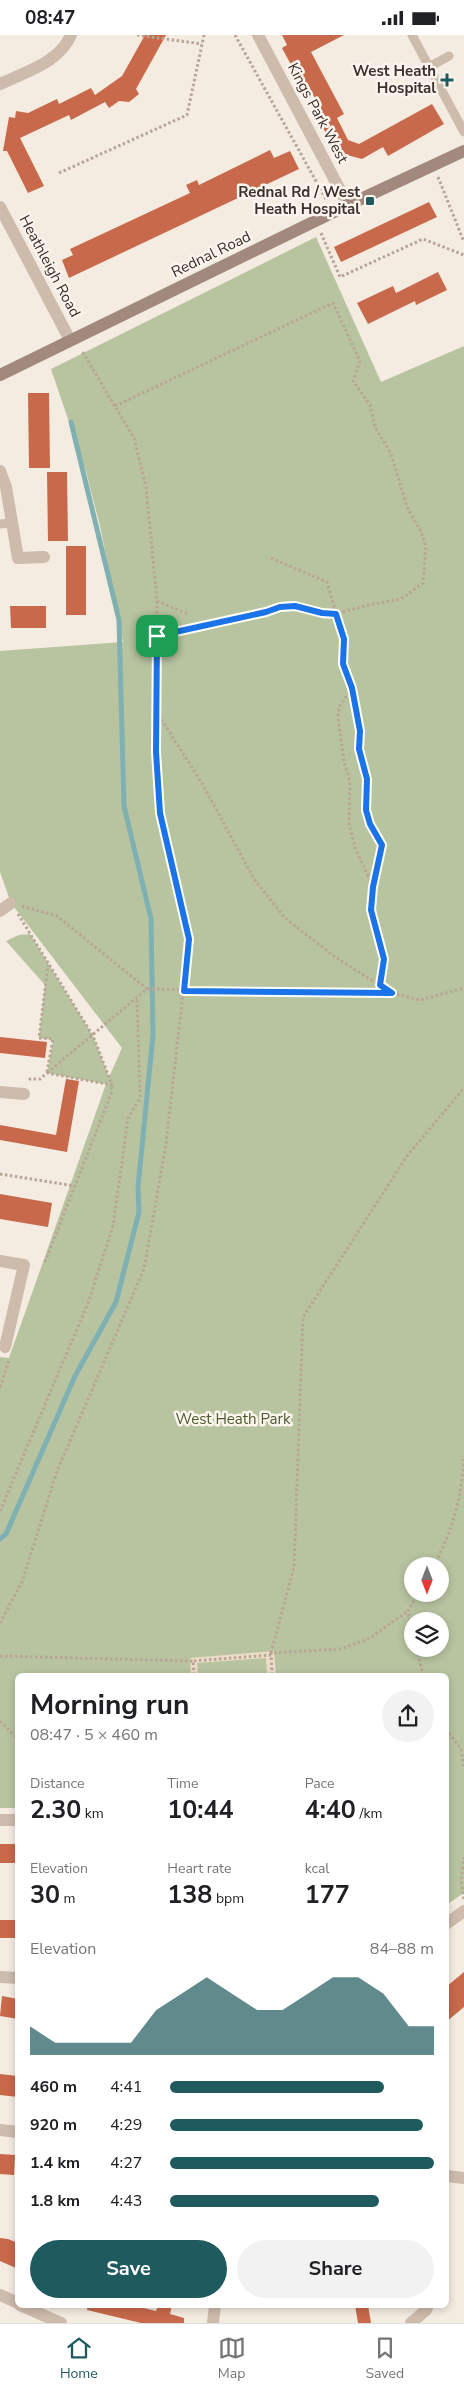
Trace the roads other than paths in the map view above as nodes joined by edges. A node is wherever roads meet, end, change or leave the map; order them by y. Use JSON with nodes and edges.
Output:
{"nodes":[{"id":1,"x":71,"y":35,"type":"edge"},
{"id":2,"x":412,"y":35,"type":"edge"},
{"id":3,"x":260,"y":36,"type":"edge"},
{"id":4,"x":449,"y":55,"type":"dead end"},
{"id":5,"x":429,"y":67,"type":"junction"},
{"id":6,"x":0,"y":84,"type":"edge"},
{"id":7,"x":464,"y":132,"type":"edge"},
{"id":8,"x":464,"y":151,"type":"edge"},
{"id":9,"x":348,"y":205,"type":"junction"},
{"id":10,"x":0,"y":207,"type":"edge"},
{"id":11,"x":70,"y":341,"type":"junction"},
{"id":12,"x":0,"y":375,"type":"edge"},
{"id":13,"x":0,"y":471,"type":"edge"},
{"id":14,"x":6,"y":523,"type":"edge"},
{"id":15,"x":44,"y":557,"type":"dead end"},
{"id":16,"x":11,"y":903,"type":"road end"},
{"id":17,"x":0,"y":911,"type":"edge"},
{"id":18,"x":0,"y":1092,"type":"edge"},
{"id":19,"x":24,"y":1094,"type":"road end"},
{"id":20,"x":0,"y":1261,"type":"edge"},
{"id":21,"x":5,"y":1347,"type":"road end"},
{"id":22,"x":0,"y":1820,"type":"edge"},
{"id":23,"x":15,"y":1820,"type":"edge"},
{"id":24,"x":464,"y":1911,"type":"edge"},
{"id":25,"x":449,"y":1922,"type":"edge"},
{"id":26,"x":0,"y":1977,"type":"edge"},
{"id":27,"x":15,"y":1978,"type":"edge"},
{"id":28,"x":0,"y":2129,"type":"edge"},
{"id":29,"x":15,"y":2132,"type":"edge"},
{"id":30,"x":449,"y":2176,"type":"edge"},
{"id":31,"x":464,"y":2179,"type":"edge"},
{"id":32,"x":0,"y":2295,"type":"edge"},
{"id":33,"x":15,"y":2302,"type":"edge"},
{"id":34,"x":28,"y":2308,"type":"edge"},
{"id":35,"x":215,"y":2308,"type":"edge"},
{"id":36,"x":427,"y":2308,"type":"edge"},
{"id":37,"x":61,"y":2323,"type":"edge"},
{"id":38,"x":213,"y":2323,"type":"edge"},
{"id":39,"x":411,"y":2323,"type":"edge"}],
"edges":[{"from":1,"to":6,"type":"street"},
{"from":2,"to":5,"type":"lane"},
{"from":3,"to":9,"type":"street","name":"Kings Park West"},
{"from":4,"to":5,"type":"lane"},
{"from":5,"to":7,"type":"lane"},
{"from":8,"to":9,"type":"street","name":"Rednal Road"},
{"from":9,"to":11,"type":"street","name":"Rednal Road"},
{"from":10,"to":11,"type":"street","name":"Heathleigh Road"},
{"from":11,"to":12,"type":"street","name":"Rednal Road"},
{"from":13,"to":14,"type":"street"},
{"from":14,"to":15,"type":"street"},
{"from":16,"to":17,"type":"street"},
{"from":18,"to":19,"type":"street"},
{"from":20,"to":21,"type":"street"},
{"from":22,"to":23,"type":"street"},
{"from":24,"to":25,"type":"street"},
{"from":26,"to":27,"type":"street"},
{"from":28,"to":29,"type":"street"},
{"from":30,"to":31,"type":"street"},
{"from":32,"to":33,"type":"street"},
{"from":34,"to":37,"type":"street"},
{"from":35,"to":38,"type":"street"},
{"from":36,"to":39,"type":"street"}]}
